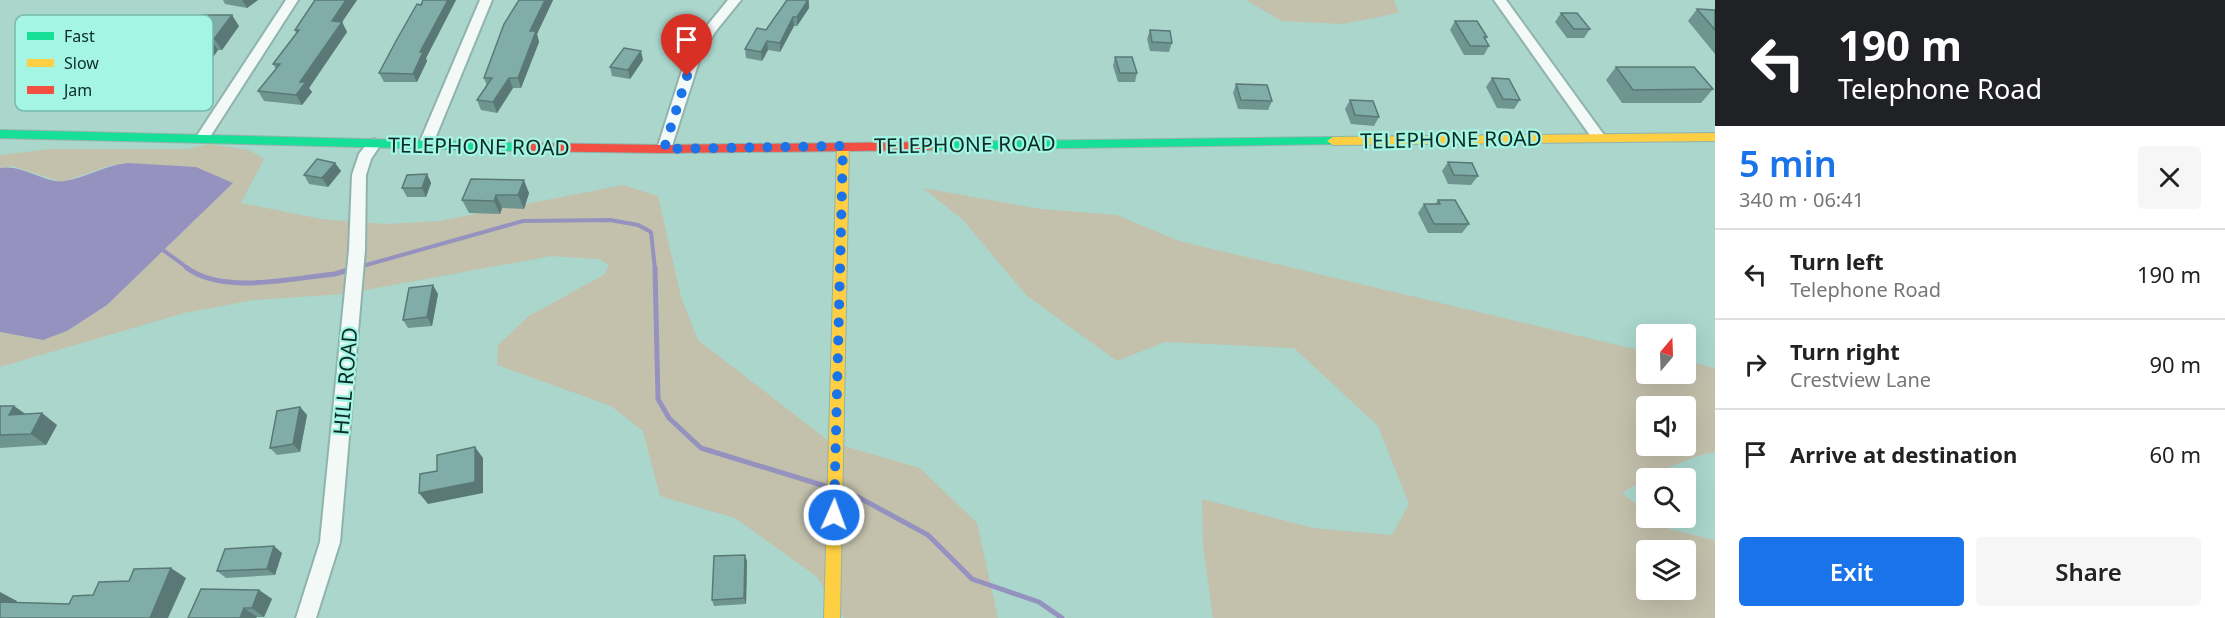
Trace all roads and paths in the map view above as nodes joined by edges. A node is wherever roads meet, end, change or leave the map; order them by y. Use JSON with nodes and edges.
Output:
{"nodes":[{"id":1,"x":292,"y":0,"type":"edge"},
{"id":2,"x":486,"y":0,"type":"edge"},
{"id":3,"x":735,"y":0,"type":"edge"},
{"id":4,"x":1500,"y":0,"type":"edge"},
{"id":5,"x":0,"y":134,"type":"edge"},
{"id":6,"x":203,"y":137,"type":"junction"},
{"id":7,"x":1715,"y":137,"type":"edge"},
{"id":8,"x":1599,"y":138,"type":"junction"},
{"id":9,"x":374,"y":144,"type":"junction"},
{"id":10,"x":425,"y":146,"type":"junction"},
{"id":11,"x":843,"y":146,"type":"junction"},
{"id":12,"x":664,"y":149,"type":"junction"},
{"id":13,"x":306,"y":618,"type":"edge"},
{"id":14,"x":832,"y":618,"type":"edge"}],
"edges":[{"from":1,"to":6,"type":"street"},
{"from":2,"to":10,"type":"street"},
{"from":3,"to":12,"type":"street"},
{"from":4,"to":8,"type":"street"},
{"from":5,"to":6,"type":"street","name":"TELEPHONE ROAD"},
{"from":6,"to":9,"type":"street","name":"TELEPHONE ROAD"},
{"from":7,"to":8,"type":"street","name":"TELEPHONE ROAD"},
{"from":8,"to":11,"type":"street","name":"TELEPHONE ROAD"},
{"from":9,"to":10,"type":"street","name":"TELEPHONE ROAD"},
{"from":9,"to":13,"type":"street","name":"HILL ROAD"},
{"from":10,"to":12,"type":"street","name":"TELEPHONE ROAD"},
{"from":11,"to":12,"type":"street","name":"TELEPHONE ROAD"},
{"from":11,"to":14,"type":"street"}]}
